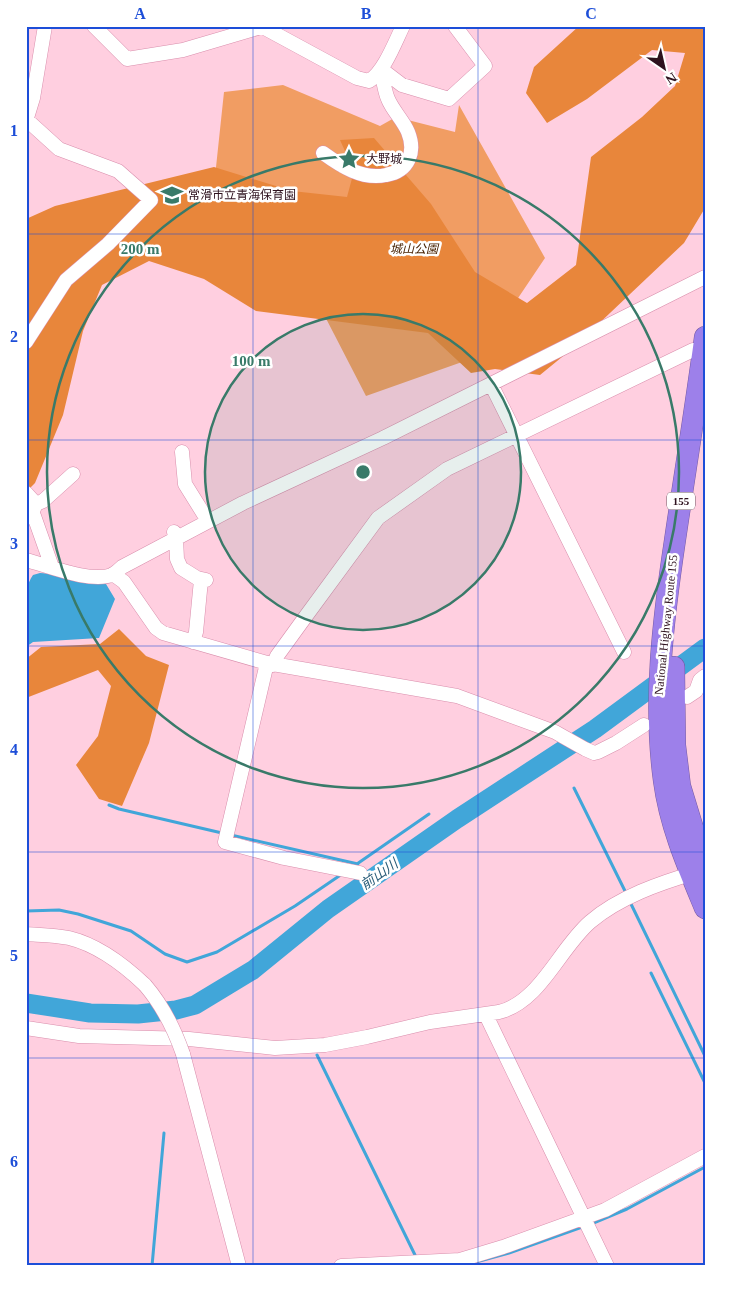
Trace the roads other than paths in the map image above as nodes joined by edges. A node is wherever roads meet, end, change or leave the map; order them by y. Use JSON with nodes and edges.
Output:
{"nodes":[{"id":1,"x":45,"y":26,"type":"edge"},
{"id":2,"x":94,"y":26,"type":"edge"},
{"id":3,"x":403,"y":26,"type":"edge"},
{"id":4,"x":455,"y":26,"type":"edge"},
{"id":5,"x":261,"y":27,"type":"edge"},
{"id":6,"x":381,"y":69,"type":"junction"},
{"id":7,"x":26,"y":121,"type":"edge"},
{"id":8,"x":323,"y":153,"type":"dead end"},
{"id":9,"x":705,"y":277,"type":"edge"},
{"id":10,"x":26,"y":342,"type":"edge"},
{"id":11,"x":704,"y":344,"type":"edge"},
{"id":12,"x":491,"y":384,"type":"junction"},
{"id":13,"x":516,"y":435,"type":"junction"},
{"id":14,"x":705,"y":436,"type":"edge"},
{"id":15,"x":182,"y":452,"type":"dead end"},
{"id":16,"x":73,"y":474,"type":"dead end"},
{"id":17,"x":26,"y":493,"type":"edge"},
{"id":18,"x":31,"y":512,"type":"edge"},
{"id":19,"x":208,"y":521,"type":"junction"},
{"id":20,"x":175,"y":535,"type":"junction"},
{"id":21,"x":26,"y":560,"type":"edge"},
{"id":22,"x":52,"y":567,"type":"junction"},
{"id":23,"x":113,"y":574,"type":"junction"},
{"id":24,"x":193,"y":642,"type":"junction"},
{"id":25,"x":624,"y":652,"type":"dead end"},
{"id":26,"x":668,"y":661,"type":"junction"},
{"id":27,"x":270,"y":664,"type":"junction"},
{"id":28,"x":705,"y":676,"type":"edge"},
{"id":29,"x":673,"y":694,"type":"junction"},
{"id":30,"x":644,"y":725,"type":"dead end"},
{"id":31,"x":700,"y":870,"type":"edge"},
{"id":32,"x":360,"y":873,"type":"dead end"},
{"id":33,"x":705,"y":908,"type":"edge"},
{"id":34,"x":26,"y":934,"type":"edge"},
{"id":35,"x":486,"y":1015,"type":"junction"},
{"id":36,"x":26,"y":1028,"type":"edge"},
{"id":37,"x":705,"y":1156,"type":"edge"},
{"id":38,"x":585,"y":1218,"type":"junction"},
{"id":39,"x":238,"y":1266,"type":"edge"},
{"id":40,"x":341,"y":1266,"type":"edge"},
{"id":41,"x":607,"y":1266,"type":"edge"}],
"edges":[{"from":1,"to":7,"type":"street"},
{"from":2,"to":5,"type":"street"},
{"from":3,"to":6,"type":"street"},
{"from":4,"to":6,"type":"street"},
{"from":5,"to":6,"type":"street"},
{"from":6,"to":8,"type":"street"},
{"from":7,"to":10,"type":"street"},
{"from":9,"to":12,"type":"street"},
{"from":11,"to":13,"type":"street"},
{"from":11,"to":26,"type":"highway","name":"National Highway Route 155","number":"155"},
{"from":12,"to":13,"type":"street"},
{"from":12,"to":19,"type":"street"},
{"from":13,"to":25,"type":"street"},
{"from":13,"to":27,"type":"street"},
{"from":14,"to":26,"type":"highway","name":"National Highway Route 155","number":"155"},
{"from":15,"to":19,"type":"street"},
{"from":16,"to":18,"type":"street"},
{"from":17,"to":18,"type":"street"},
{"from":18,"to":22,"type":"street"},
{"from":19,"to":20,"type":"street"},
{"from":20,"to":23,"type":"street"},
{"from":20,"to":24,"type":"street"},
{"from":21,"to":22,"type":"street"},
{"from":22,"to":23,"type":"street"},
{"from":23,"to":24,"type":"street"},
{"from":24,"to":27,"type":"street"},
{"from":26,"to":29,"type":"highway","name":"National Highway Route 155","number":"155"},
{"from":27,"to":30,"type":"street"},
{"from":27,"to":32,"type":"street"},
{"from":28,"to":29,"type":"street"},
{"from":29,"to":31,"type":"highway","name":"National Highway Route 155","number":"155"},
{"from":31,"to":33,"type":"highway","name":"National Highway Route 155","number":"155"},
{"from":31,"to":35,"type":"street"},
{"from":34,"to":39,"type":"street","bridge":true},
{"from":35,"to":36,"type":"street"},
{"from":35,"to":38,"type":"street"},
{"from":37,"to":38,"type":"street"},
{"from":38,"to":40,"type":"street"},
{"from":38,"to":41,"type":"street"}]}
